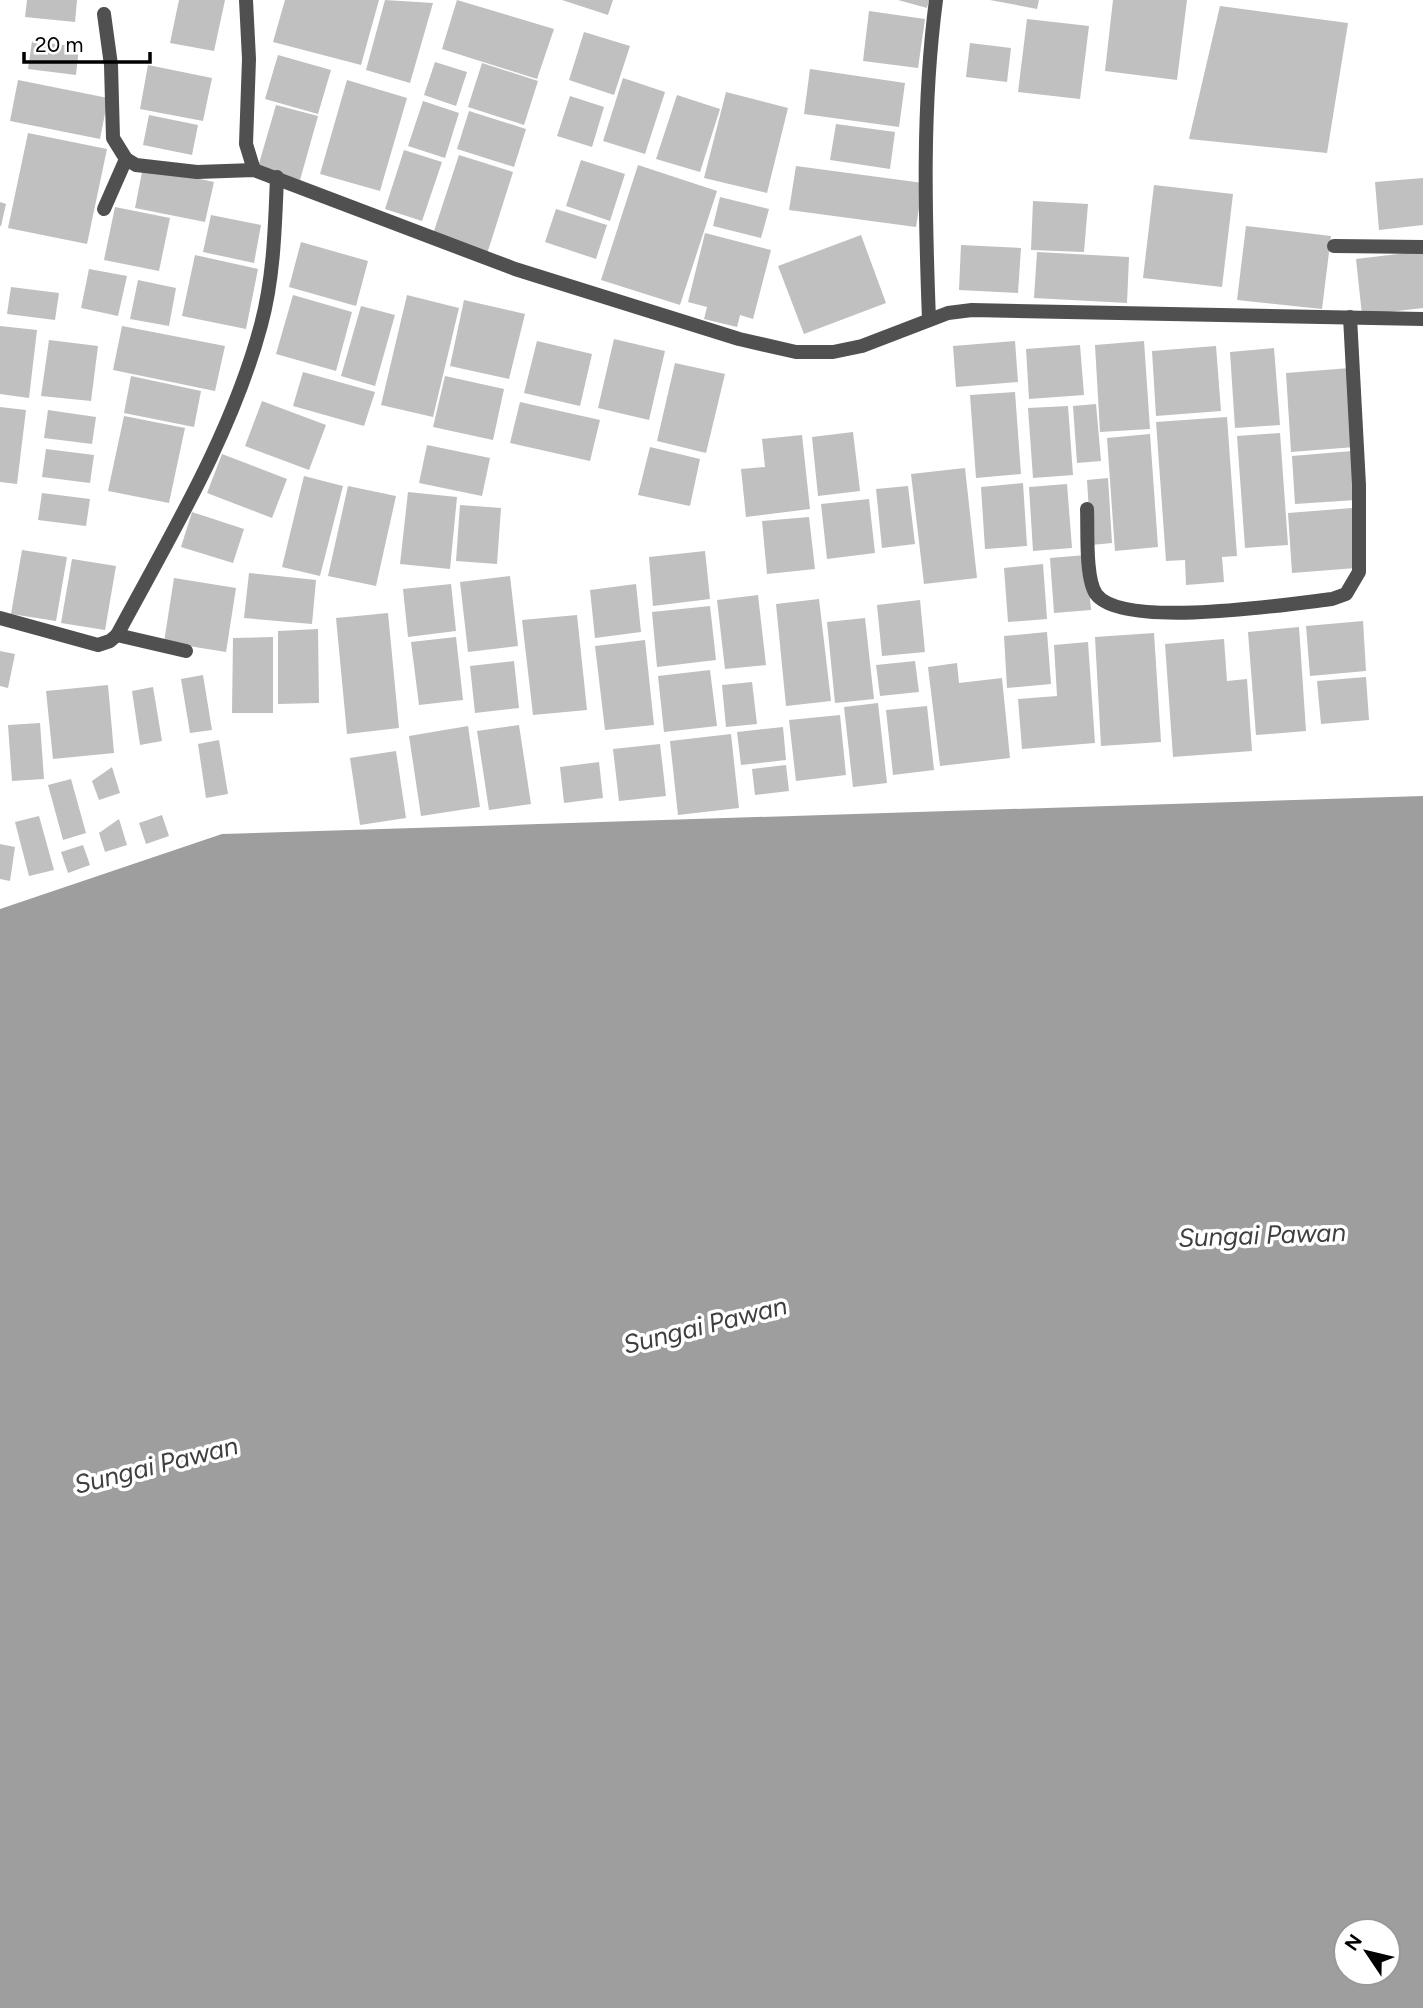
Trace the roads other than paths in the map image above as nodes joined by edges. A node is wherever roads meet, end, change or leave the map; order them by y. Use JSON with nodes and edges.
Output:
{"nodes":[{"id":1,"x":246,"y":0,"type":"edge"},
{"id":2,"x":936,"y":0,"type":"edge"},
{"id":3,"x":104,"y":13,"type":"dead end"},
{"id":4,"x":126,"y":159,"type":"junction"},
{"id":5,"x":254,"y":170,"type":"junction"},
{"id":6,"x":277,"y":177,"type":"junction"},
{"id":7,"x":104,"y":209,"type":"dead end"},
{"id":8,"x":1334,"y":246,"type":"dead end"},
{"id":9,"x":1423,"y":247,"type":"edge"},
{"id":10,"x":1350,"y":317,"type":"junction"},
{"id":11,"x":1423,"y":319,"type":"edge"},
{"id":12,"x":929,"y":320,"type":"junction"},
{"id":13,"x":1087,"y":509,"type":"dead end"},
{"id":14,"x":0,"y":618,"type":"edge"},
{"id":15,"x":117,"y":635,"type":"junction"},
{"id":16,"x":186,"y":651,"type":"dead end"}],
"edges":[{"from":1,"to":5,"type":"street"},
{"from":2,"to":12,"type":"street"},
{"from":3,"to":4,"type":"street"},
{"from":4,"to":5,"type":"street"},
{"from":4,"to":7,"type":"street"},
{"from":5,"to":6,"type":"street"},
{"from":6,"to":12,"type":"street"},
{"from":6,"to":15,"type":"street"},
{"from":8,"to":9,"type":"street"},
{"from":10,"to":11,"type":"street"},
{"from":10,"to":12,"type":"street"},
{"from":10,"to":13,"type":"street"},
{"from":14,"to":15,"type":"street"},
{"from":15,"to":16,"type":"street"}]}
